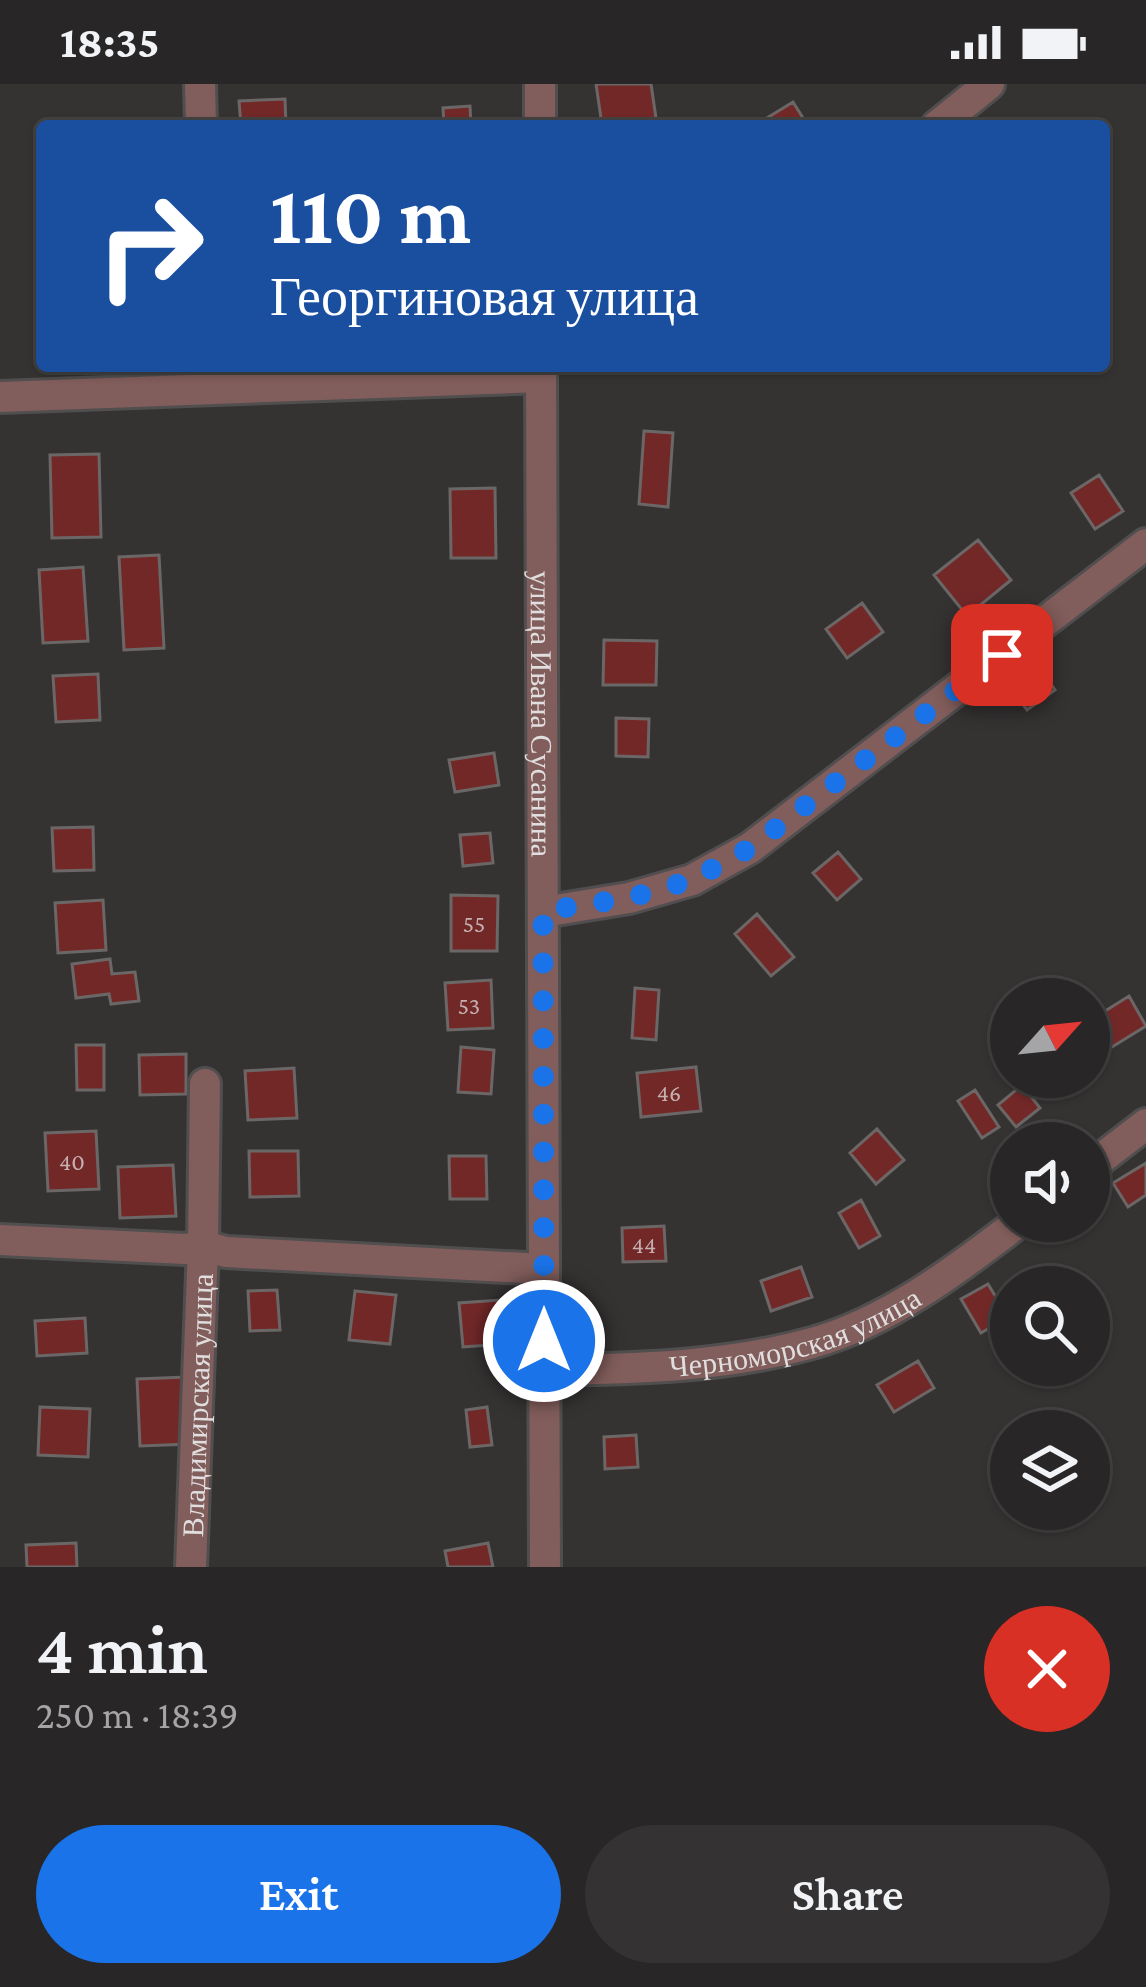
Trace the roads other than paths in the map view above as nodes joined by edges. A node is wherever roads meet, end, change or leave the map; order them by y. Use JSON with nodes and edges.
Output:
{"nodes":[{"id":1,"x":200,"y":84,"type":"edge"},
{"id":2,"x":539,"y":84,"type":"edge"},
{"id":3,"x":989,"y":84,"type":"edge"},
{"id":4,"x":201,"y":120,"type":"edge"},
{"id":5,"x":540,"y":120,"type":"edge"},
{"id":6,"x":944,"y":120,"type":"edge"},
{"id":7,"x":494,"y":372,"type":"edge"},
{"id":8,"x":541,"y":372,"type":"edge"},
{"id":9,"x":210,"y":378,"type":"edge"},
{"id":10,"x":0,"y":397,"type":"edge"},
{"id":11,"x":1146,"y":544,"type":"edge"},
{"id":12,"x":543,"y":911,"type":"junction"},
{"id":13,"x":205,"y":1084,"type":"dead end"},
{"id":14,"x":1146,"y":1124,"type":"edge"},
{"id":15,"x":1110,"y":1152,"type":"edge"},
{"id":16,"x":0,"y":1240,"type":"edge"},
{"id":17,"x":990,"y":1241,"type":"edge"},
{"id":18,"x":203,"y":1246,"type":"junction"},
{"id":19,"x":544,"y":1269,"type":"junction"},
{"id":20,"x":544,"y":1370,"type":"junction"},
{"id":21,"x":191,"y":1567,"type":"edge"},
{"id":22,"x":545,"y":1567,"type":"edge"}],
"edges":[{"from":1,"to":4,"type":"street"},
{"from":2,"to":5,"type":"street"},
{"from":3,"to":6,"type":"street"},
{"from":7,"to":9,"type":"street"},
{"from":8,"to":12,"type":"street","name":"улица Ивана Сусанина"},
{"from":9,"to":10,"type":"street"},
{"from":11,"to":12,"type":"street"},
{"from":12,"to":19,"type":"street","name":"улица Ивана Сусанина"},
{"from":13,"to":18,"type":"street","name":"Владимирская улица"},
{"from":14,"to":15,"type":"street"},
{"from":16,"to":18,"type":"street"},
{"from":17,"to":20,"type":"street","name":"Черноморская улица"},
{"from":18,"to":19,"type":"street"},
{"from":18,"to":21,"type":"street","name":"Владимирская улица"},
{"from":19,"to":20,"type":"street","name":"улица Ивана Сусанина"},
{"from":20,"to":22,"type":"street","name":"улица Ивана Сусанина"}]}
